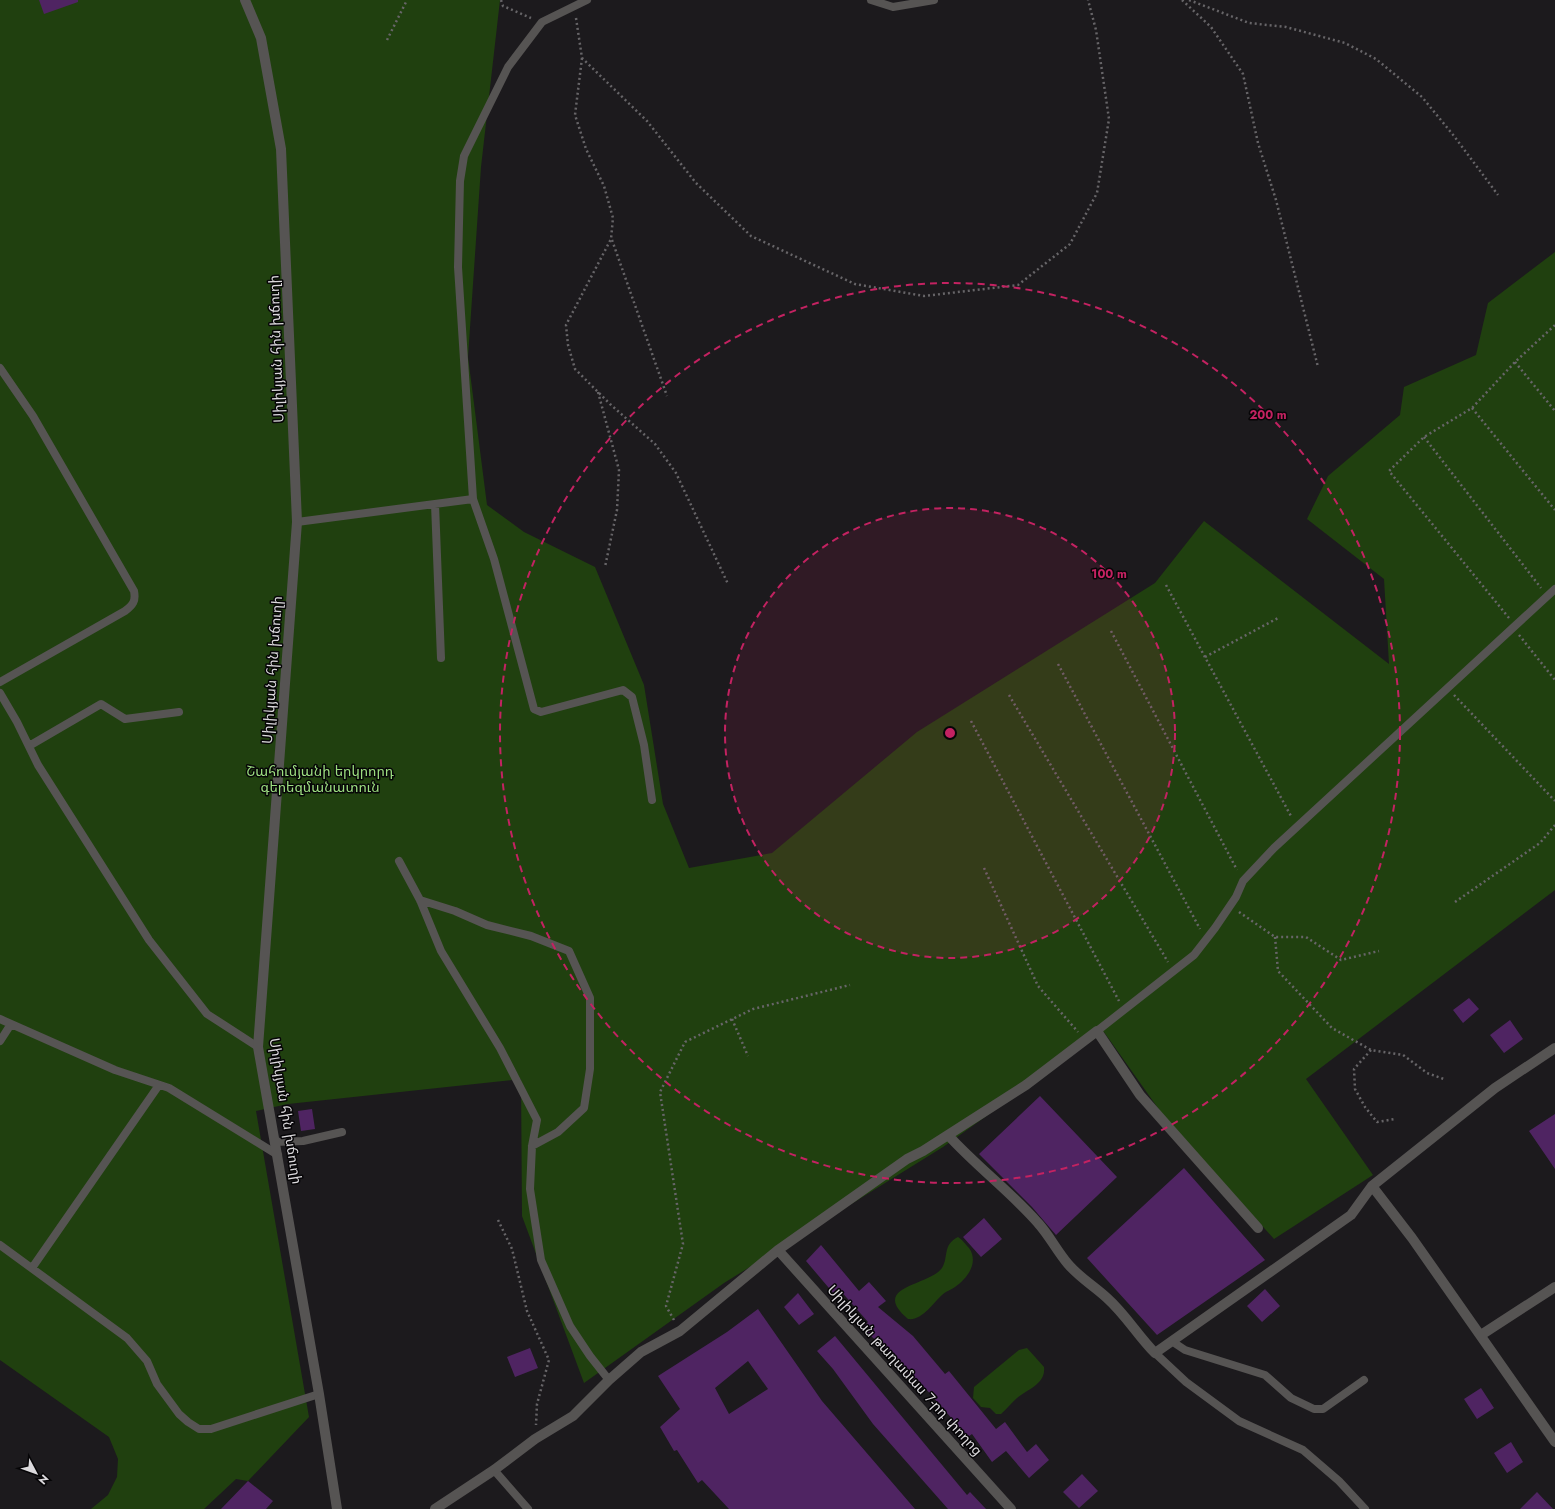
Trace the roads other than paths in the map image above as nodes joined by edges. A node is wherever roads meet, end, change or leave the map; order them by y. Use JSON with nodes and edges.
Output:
{"nodes":[{"id":1,"x":245,"y":0,"type":"edge"},
{"id":2,"x":587,"y":0,"type":"edge"},
{"id":3,"x":871,"y":0,"type":"edge"},
{"id":4,"x":934,"y":0,"type":"edge"},
{"id":5,"x":0,"y":368,"type":"edge"},
{"id":6,"x":474,"y":499,"type":"junction"},
{"id":7,"x":435,"y":504,"type":"junction"},
{"id":8,"x":297,"y":522,"type":"junction"},
{"id":9,"x":1555,"y":589,"type":"edge"},
{"id":10,"x":441,"y":658,"type":"dead end"},
{"id":11,"x":0,"y":682,"type":"edge"},
{"id":12,"x":0,"y":693,"type":"edge"},
{"id":13,"x":179,"y":712,"type":"dead end"},
{"id":14,"x":29,"y":746,"type":"junction"},
{"id":15,"x":652,"y":800,"type":"dead end"},
{"id":16,"x":399,"y":861,"type":"dead end"},
{"id":17,"x":420,"y":900,"type":"junction"},
{"id":18,"x":0,"y":1018,"type":"edge"},
{"id":19,"x":10,"y":1024,"type":"junction"},
{"id":20,"x":1097,"y":1030,"type":"junction"},
{"id":21,"x":0,"y":1041,"type":"edge"},
{"id":22,"x":258,"y":1047,"type":"junction"},
{"id":23,"x":1555,"y":1048,"type":"edge"},
{"id":24,"x":159,"y":1085,"type":"junction"},
{"id":25,"x":342,"y":1132,"type":"dead end"},
{"id":26,"x":948,"y":1135,"type":"junction"},
{"id":27,"x":276,"y":1142,"type":"junction"},
{"id":28,"x":532,"y":1146,"type":"junction"},
{"id":29,"x":278,"y":1155,"type":"junction"},
{"id":30,"x":1372,"y":1186,"type":"junction"},
{"id":31,"x":1258,"y":1228,"type":"dead end"},
{"id":32,"x":0,"y":1245,"type":"edge"},
{"id":33,"x":778,"y":1250,"type":"junction"},
{"id":34,"x":32,"y":1268,"type":"junction"},
{"id":35,"x":1555,"y":1286,"type":"edge"},
{"id":36,"x":1481,"y":1335,"type":"junction"},
{"id":37,"x":1172,"y":1342,"type":"junction"},
{"id":38,"x":1155,"y":1354,"type":"junction"},
{"id":39,"x":609,"y":1380,"type":"junction"},
{"id":40,"x":1364,"y":1380,"type":"dead end"},
{"id":41,"x":318,"y":1394,"type":"junction"},
{"id":42,"x":1555,"y":1442,"type":"edge"},
{"id":43,"x":494,"y":1470,"type":"junction"},
{"id":44,"x":337,"y":1509,"type":"edge"},
{"id":45,"x":435,"y":1509,"type":"edge"},
{"id":46,"x":528,"y":1509,"type":"edge"},
{"id":47,"x":1011,"y":1509,"type":"edge"},
{"id":48,"x":1365,"y":1509,"type":"edge"}],
"edges":[{"from":1,"to":8,"type":"street","name":"Սիլիկյան հին խճուղի"},
{"from":2,"to":6,"type":"lane"},
{"from":3,"to":4,"type":"lane"},
{"from":5,"to":11,"type":"lane"},
{"from":6,"to":7,"type":"lane"},
{"from":6,"to":15,"type":"lane"},
{"from":7,"to":8,"type":"lane"},
{"from":7,"to":10,"type":"lane"},
{"from":8,"to":22,"type":"street","name":"Սիլիկյան հին խճուղի"},
{"from":9,"to":20,"type":"lane"},
{"from":12,"to":14,"type":"lane"},
{"from":13,"to":14,"type":"lane"},
{"from":14,"to":22,"type":"lane"},
{"from":16,"to":17,"type":"lane"},
{"from":17,"to":28,"type":"lane"},
{"from":17,"to":28,"type":"lane"},
{"from":18,"to":19,"type":"lane"},
{"from":19,"to":21,"type":"lane"},
{"from":19,"to":24,"type":"lane"},
{"from":20,"to":26,"type":"street"},
{"from":20,"to":31,"type":"street"},
{"from":22,"to":27,"type":"street","name":"Սիլիկյան հին խճուղի"},
{"from":23,"to":30,"type":"street"},
{"from":24,"to":29,"type":"lane"},
{"from":24,"to":34,"type":"lane"},
{"from":25,"to":27,"type":"lane"},
{"from":26,"to":33,"type":"street"},
{"from":26,"to":38,"type":"street"},
{"from":27,"to":29,"type":"street","name":"Սիլիկյան հին խճուղի"},
{"from":28,"to":39,"type":"lane"},
{"from":29,"to":41,"type":"street","name":"Սիլիկյան հին խճուղի"},
{"from":30,"to":36,"type":"street"},
{"from":30,"to":37,"type":"street"},
{"from":32,"to":34,"type":"lane"},
{"from":33,"to":39,"type":"street"},
{"from":33,"to":47,"type":"street","name":"Սիլիկյան թաղամաս 7-րդ փողոց"},
{"from":34,"to":41,"type":"lane"},
{"from":35,"to":36,"type":"street"},
{"from":36,"to":42,"type":"street"},
{"from":37,"to":38,"type":"street"},
{"from":37,"to":40,"type":"lane"},
{"from":38,"to":48,"type":"lane"},
{"from":39,"to":43,"type":"street"},
{"from":41,"to":44,"type":"street","name":"Սիլիկյան հին խճուղի"},
{"from":43,"to":45,"type":"street"},
{"from":43,"to":46,"type":"lane"}]}
